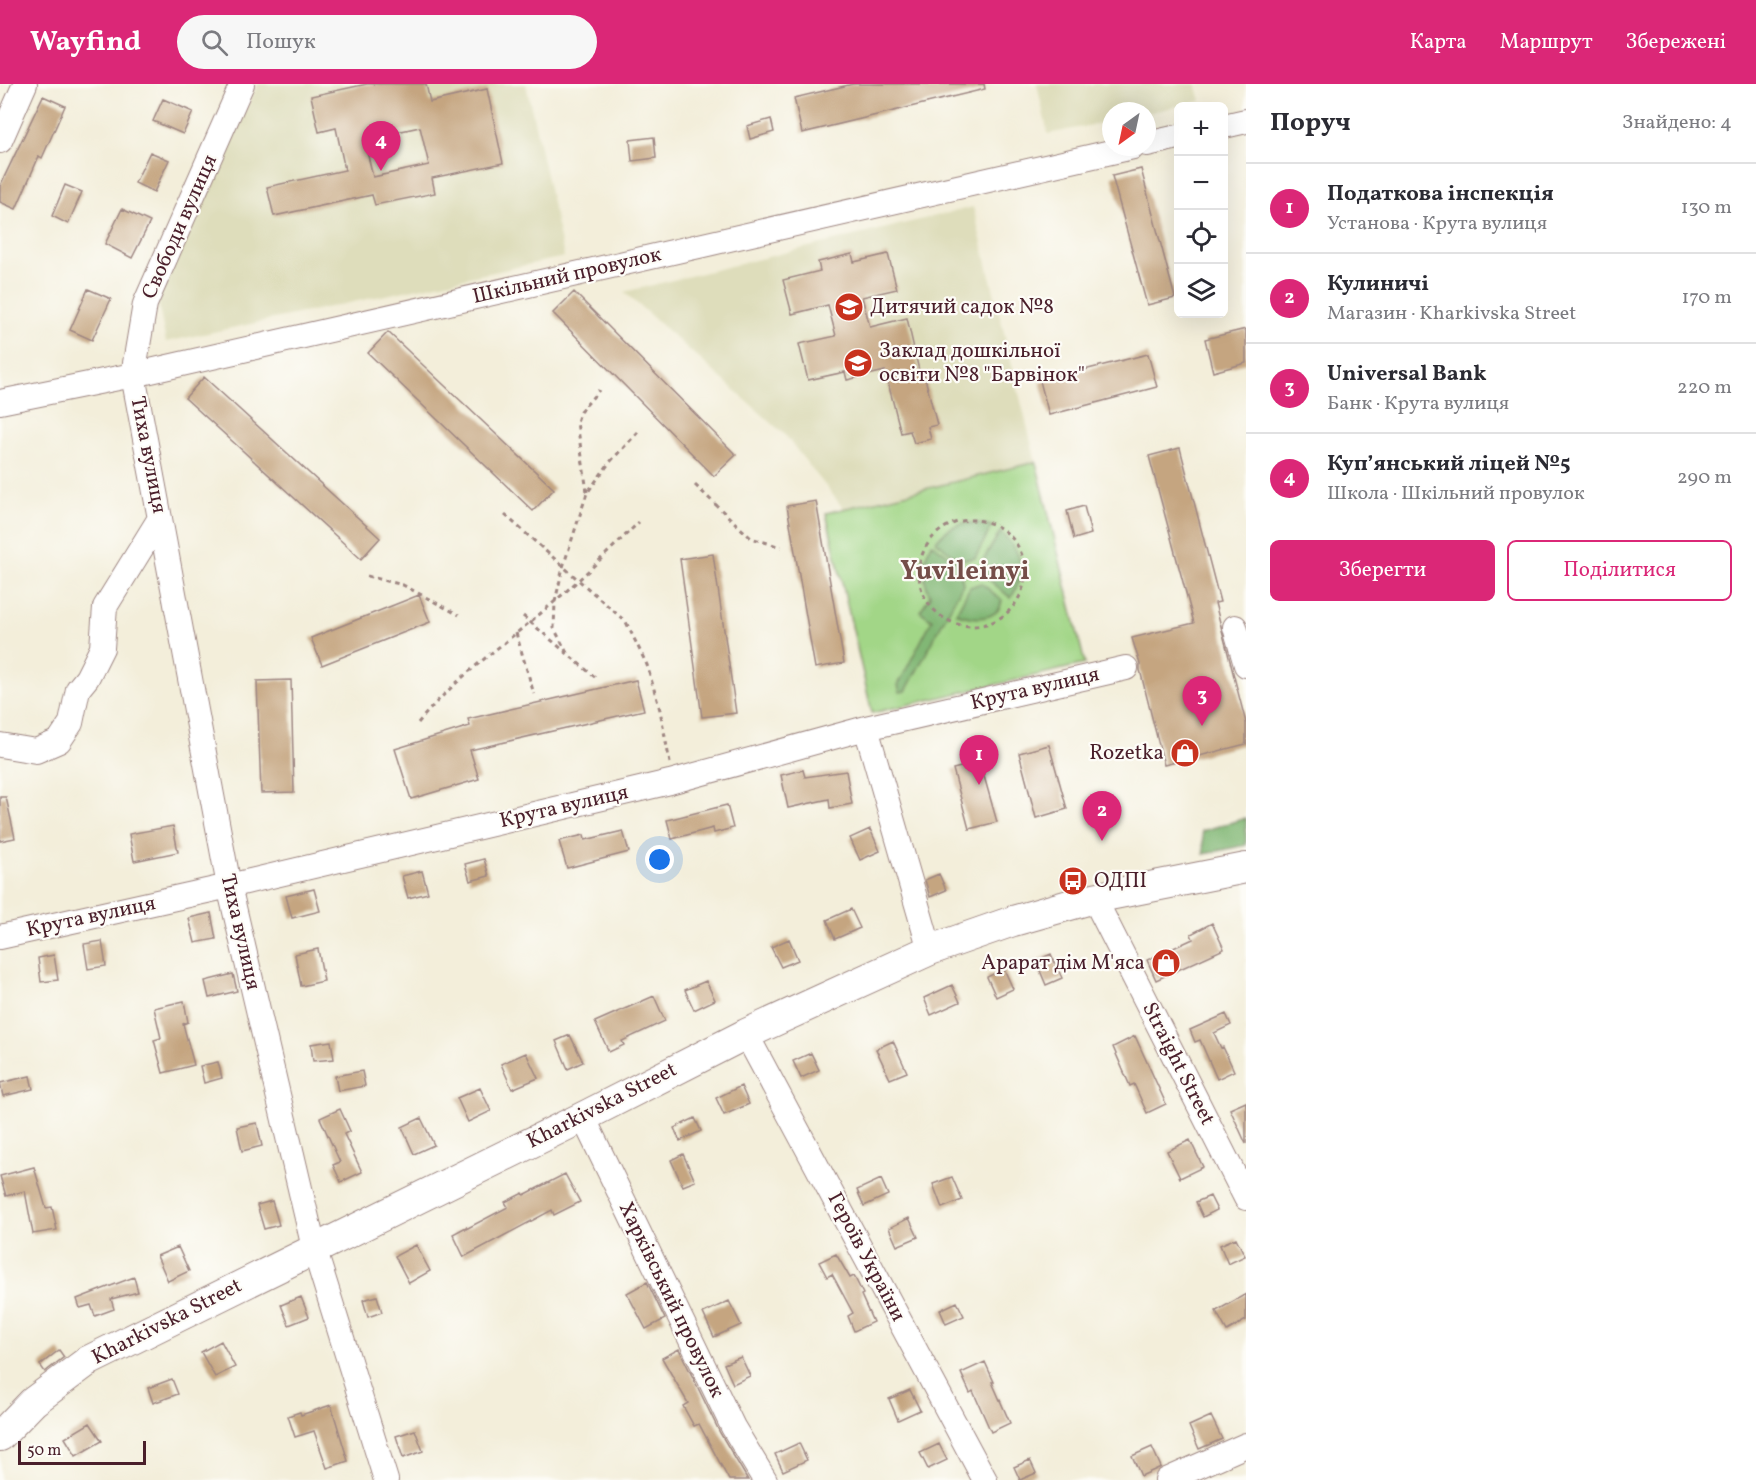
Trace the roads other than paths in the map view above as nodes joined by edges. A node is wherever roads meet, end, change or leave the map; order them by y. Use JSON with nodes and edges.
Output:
{"nodes":[{"id":1,"x":25,"y":84,"type":"edge"},
{"id":2,"x":242,"y":84,"type":"edge"},
{"id":3,"x":1246,"y":121,"type":"edge"},
{"id":4,"x":1228,"y":125,"type":"edge"},
{"id":5,"x":1174,"y":137,"type":"edge"},
{"id":6,"x":0,"y":141,"type":"edge"},
{"id":7,"x":1156,"y":142,"type":"edge"},
{"id":8,"x":1102,"y":154,"type":"edge"},
{"id":9,"x":133,"y":375,"type":"junction"},
{"id":10,"x":0,"y":402,"type":"edge"},
{"id":11,"x":160,"y":518,"type":"junction"},
{"id":12,"x":1235,"y":627,"type":"dead end"},
{"id":13,"x":1246,"y":665,"type":"edge"},
{"id":14,"x":1126,"y":668,"type":"dead end"},
{"id":15,"x":866,"y":728,"type":"junction"},
{"id":16,"x":0,"y":745,"type":"edge"},
{"id":17,"x":1246,"y":868,"type":"edge"},
{"id":18,"x":229,"y":886,"type":"junction"},
{"id":19,"x":1094,"y":898,"type":"junction"},
{"id":20,"x":0,"y":937,"type":"edge"},
{"id":21,"x":930,"y":950,"type":"junction"},
{"id":22,"x":746,"y":1034,"type":"junction"},
{"id":23,"x":583,"y":1117,"type":"junction"},
{"id":24,"x":1246,"y":1198,"type":"edge"},
{"id":25,"x":314,"y":1248,"type":"junction"},
{"id":26,"x":0,"y":1434,"type":"edge"},
{"id":27,"x":1246,"y":1445,"type":"edge"},
{"id":28,"x":386,"y":1480,"type":"edge"},
{"id":29,"x":765,"y":1480,"type":"edge"},
{"id":30,"x":985,"y":1480,"type":"edge"},
{"id":31,"x":1167,"y":1480,"type":"edge"}],
"edges":[{"from":1,"to":6,"type":"street"},
{"from":2,"to":9,"type":"street","name":"Свободи вулиця"},
{"from":3,"to":4,"type":"street"},
{"from":5,"to":7,"type":"street"},
{"from":8,"to":9,"type":"street","name":"Шкільний провулок"},
{"from":9,"to":10,"type":"street","name":"Шкільний провулок"},
{"from":9,"to":11,"type":"street","name":"Тиха вулиця"},
{"from":11,"to":16,"type":"street"},
{"from":11,"to":18,"type":"street","name":"Тиха вулиця"},
{"from":12,"to":13,"type":"street"},
{"from":14,"to":15,"type":"street","name":"Крута вулиця"},
{"from":15,"to":18,"type":"street","name":"Крута вулиця"},
{"from":15,"to":21,"type":"street"},
{"from":17,"to":19,"type":"main road","name":"Kharkivska Street"},
{"from":18,"to":20,"type":"street","name":"Крута вулиця"},
{"from":18,"to":25,"type":"street","name":"Тиха вулиця"},
{"from":19,"to":21,"type":"main road","name":"Kharkivska Street"},
{"from":19,"to":24,"type":"street","name":"Straight Street"},
{"from":21,"to":22,"type":"main road","name":"Kharkivska Street"},
{"from":22,"to":23,"type":"main road","name":"Kharkivska Street"},
{"from":22,"to":30,"type":"street","name":"Героїв України"},
{"from":23,"to":25,"type":"main road","name":"Kharkivska Street"},
{"from":23,"to":29,"type":"street","name":"Харківський провулок"},
{"from":25,"to":26,"type":"main road","name":"Kharkivska Street"},
{"from":25,"to":28,"type":"street","name":"Тиха вулиця"},
{"from":27,"to":31,"type":"street"}]}
